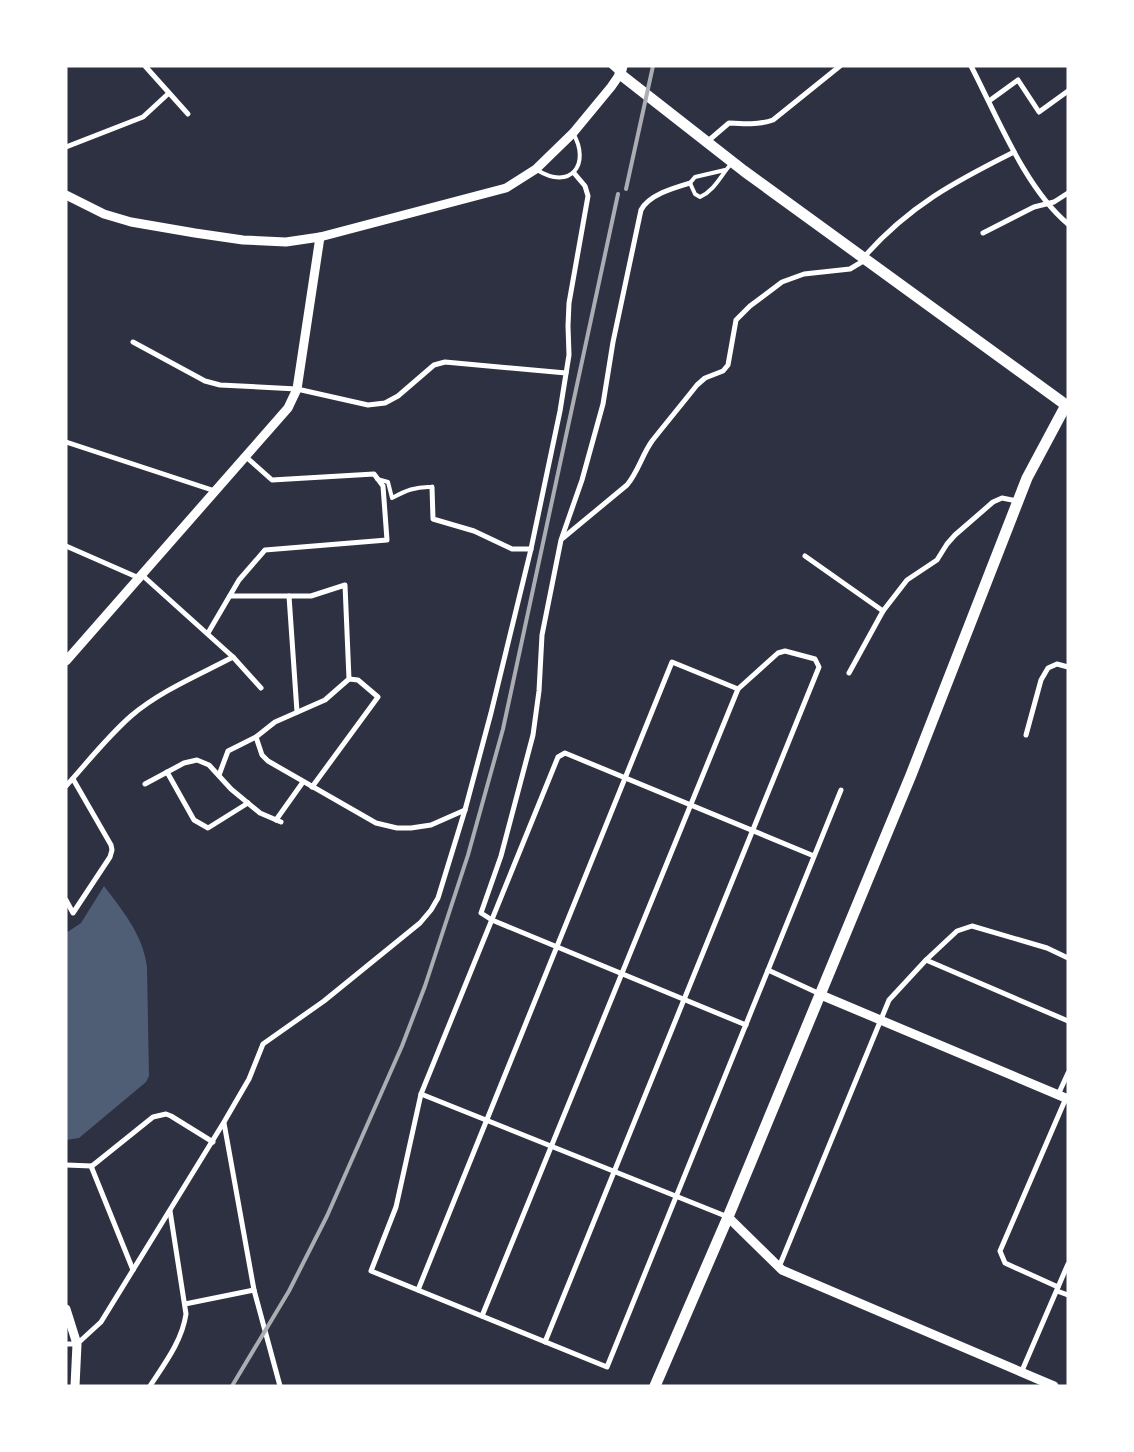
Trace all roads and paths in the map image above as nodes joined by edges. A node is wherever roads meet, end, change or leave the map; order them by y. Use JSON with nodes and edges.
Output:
{"nodes":[{"id":1,"x":145,"y":66,"type":"edge"},
{"id":2,"x":971,"y":66,"type":"edge"},
{"id":3,"x":838,"y":67,"type":"edge"},
{"id":4,"x":618,"y":69,"type":"edge"},
{"id":5,"x":169,"y":93,"type":"junction"},
{"id":6,"x":1067,"y":94,"type":"edge"},
{"id":7,"x":989,"y":101,"type":"junction"},
{"id":8,"x":188,"y":114,"type":"dead end"},
{"id":9,"x":573,"y":133,"type":"junction"},
{"id":10,"x":708,"y":142,"type":"junction"},
{"id":11,"x":66,"y":147,"type":"edge"},
{"id":12,"x":1014,"y":152,"type":"junction"},
{"id":13,"x":729,"y":166,"type":"junction"},
{"id":14,"x":536,"y":169,"type":"junction"},
{"id":15,"x":574,"y":173,"type":"junction"},
{"id":16,"x":690,"y":183,"type":"junction"},
{"id":17,"x":1068,"y":193,"type":"edge"},
{"id":18,"x":66,"y":194,"type":"edge"},
{"id":19,"x":1047,"y":204,"type":"junction"},
{"id":20,"x":1068,"y":224,"type":"edge"},
{"id":21,"x":983,"y":233,"type":"dead end"},
{"id":22,"x":320,"y":237,"type":"junction"},
{"id":23,"x":864,"y":259,"type":"junction"},
{"id":24,"x":133,"y":342,"type":"dead end"},
{"id":25,"x":566,"y":373,"type":"junction"},
{"id":26,"x":297,"y":389,"type":"junction"},
{"id":27,"x":1067,"y":404,"type":"edge"},
{"id":28,"x":66,"y":442,"type":"edge"},
{"id":29,"x":245,"y":456,"type":"junction"},
{"id":30,"x":378,"y":478,"type":"junction"},
{"id":31,"x":432,"y":487,"type":"joint"},
{"id":32,"x":215,"y":491,"type":"junction"},
{"id":33,"x":1018,"y":502,"type":"junction"},
{"id":34,"x":561,"y":540,"type":"junction"},
{"id":35,"x":66,"y":546,"type":"edge"},
{"id":36,"x":531,"y":549,"type":"junction"},
{"id":37,"x":805,"y":556,"type":"dead end"},
{"id":38,"x":140,"y":576,"type":"junction"},
{"id":39,"x":230,"y":596,"type":"junction"},
{"id":40,"x":289,"y":596,"type":"junction"},
{"id":41,"x":883,"y":611,"type":"junction"},
{"id":42,"x":208,"y":633,"type":"junction"},
{"id":43,"x":233,"y":657,"type":"junction"},
{"id":44,"x":66,"y":661,"type":"edge"},
{"id":45,"x":1068,"y":667,"type":"edge"},
{"id":46,"x":849,"y":673,"type":"dead end"},
{"id":47,"x":349,"y":679,"type":"junction"},
{"id":48,"x":261,"y":688,"type":"dead end"},
{"id":49,"x":738,"y":689,"type":"junction"},
{"id":50,"x":297,"y":712,"type":"junction"},
{"id":51,"x":1026,"y":736,"type":"dead end"},
{"id":52,"x":256,"y":737,"type":"junction"},
{"id":53,"x":167,"y":772,"type":"junction"},
{"id":54,"x":219,"y":775,"type":"junction"},
{"id":55,"x":626,"y":778,"type":"junction"},
{"id":56,"x":73,"y":779,"type":"junction"},
{"id":57,"x":304,"y":782,"type":"junction"},
{"id":58,"x":145,"y":784,"type":"dead end"},
{"id":59,"x":66,"y":786,"type":"edge"},
{"id":60,"x":312,"y":787,"type":"junction"},
{"id":61,"x":841,"y":790,"type":"dead end"},
{"id":62,"x":248,"y":803,"type":"junction"},
{"id":63,"x":690,"y":804,"type":"junction"},
{"id":64,"x":465,"y":810,"type":"junction"},
{"id":65,"x":276,"y":820,"type":"junction"},
{"id":66,"x":282,"y":822,"type":"dead end"},
{"id":67,"x":753,"y":830,"type":"junction"},
{"id":68,"x":814,"y":856,"type":"junction"},
{"id":69,"x":66,"y":900,"type":"edge"},
{"id":70,"x":492,"y":920,"type":"junction"},
{"id":71,"x":557,"y":947,"type":"junction"},
{"id":72,"x":1068,"y":958,"type":"edge"},
{"id":73,"x":926,"y":960,"type":"junction"},
{"id":74,"x":768,"y":970,"type":"junction"},
{"id":75,"x":621,"y":973,"type":"junction"},
{"id":76,"x":821,"y":994,"type":"junction"},
{"id":77,"x":684,"y":999,"type":"junction"},
{"id":78,"x":881,"y":1020,"type":"junction"},
{"id":79,"x":1068,"y":1021,"type":"edge"},
{"id":80,"x":746,"y":1025,"type":"junction"},
{"id":81,"x":1068,"y":1074,"type":"edge"},
{"id":82,"x":421,"y":1094,"type":"junction"},
{"id":83,"x":1064,"y":1098,"type":"edge"},
{"id":84,"x":486,"y":1120,"type":"junction"},
{"id":85,"x":224,"y":1122,"type":"junction"},
{"id":86,"x":212,"y":1142,"type":"junction"},
{"id":87,"x":551,"y":1146,"type":"junction"},
{"id":88,"x":66,"y":1165,"type":"edge"},
{"id":89,"x":91,"y":1166,"type":"junction"},
{"id":90,"x":614,"y":1172,"type":"junction"},
{"id":91,"x":676,"y":1196,"type":"junction"},
{"id":92,"x":170,"y":1210,"type":"junction"},
{"id":93,"x":728,"y":1217,"type":"junction"},
{"id":94,"x":1068,"y":1264,"type":"edge"},
{"id":95,"x":779,"y":1268,"type":"junction"},
{"id":96,"x":133,"y":1270,"type":"junction"},
{"id":97,"x":1057,"y":1289,"type":"junction"},
{"id":98,"x":254,"y":1290,"type":"junction"},
{"id":99,"x":418,"y":1290,"type":"junction"},
{"id":100,"x":1068,"y":1295,"type":"edge"},
{"id":101,"x":185,"y":1304,"type":"junction"},
{"id":102,"x":66,"y":1309,"type":"edge"},
{"id":103,"x":482,"y":1316,"type":"junction"},
{"id":104,"x":545,"y":1342,"type":"junction"},
{"id":105,"x":66,"y":1344,"type":"edge"},
{"id":106,"x":78,"y":1344,"type":"junction"},
{"id":107,"x":1021,"y":1373,"type":"junction"},
{"id":108,"x":75,"y":1386,"type":"edge"},
{"id":109,"x":150,"y":1386,"type":"edge"},
{"id":110,"x":280,"y":1386,"type":"edge"},
{"id":111,"x":655,"y":1386,"type":"edge"},
{"id":112,"x":1054,"y":1386,"type":"edge"}],
"edges":[{"from":1,"to":5,"type":"street"},
{"from":2,"to":7,"type":"street"},
{"from":3,"to":10,"type":"street"},
{"from":4,"to":9,"type":"street"},
{"from":4,"to":10,"type":"main road"},
{"from":5,"to":8,"type":"street"},
{"from":5,"to":11,"type":"street"},
{"from":6,"to":7,"type":"street"},
{"from":7,"to":12,"type":"street"},
{"from":9,"to":14,"type":"street"},
{"from":9,"to":15,"type":"lane"},
{"from":10,"to":13,"type":"main road"},
{"from":12,"to":19,"type":"street"},
{"from":12,"to":23,"type":"street"},
{"from":13,"to":16,"type":"lane"},
{"from":13,"to":16,"type":"lane"},
{"from":13,"to":23,"type":"main road"},
{"from":14,"to":15,"type":"lane"},
{"from":14,"to":22,"type":"street"},
{"from":15,"to":25,"type":"street"},
{"from":16,"to":34,"type":"street"},
{"from":17,"to":19,"type":"street"},
{"from":18,"to":22,"type":"street"},
{"from":19,"to":20,"type":"street"},
{"from":19,"to":21,"type":"street"},
{"from":22,"to":26,"type":"street"},
{"from":23,"to":27,"type":"main road"},
{"from":23,"to":34,"type":"street"},
{"from":24,"to":26,"type":"street"},
{"from":25,"to":26,"type":"street"},
{"from":25,"to":36,"type":"street"},
{"from":26,"to":29,"type":"street"},
{"from":27,"to":33,"type":"main road"},
{"from":28,"to":32,"type":"street"},
{"from":29,"to":30,"type":"street"},
{"from":29,"to":32,"type":"street"},
{"from":30,"to":31,"type":"lane"},
{"from":30,"to":39,"type":"street"},
{"from":31,"to":36,"type":"street"},
{"from":32,"to":38,"type":"street"},
{"from":33,"to":41,"type":"street"},
{"from":33,"to":76,"type":"main road"},
{"from":34,"to":70,"type":"street"},
{"from":35,"to":38,"type":"street"},
{"from":36,"to":64,"type":"street"},
{"from":37,"to":41,"type":"street"},
{"from":38,"to":42,"type":"street"},
{"from":38,"to":44,"type":"street"},
{"from":39,"to":40,"type":"street"},
{"from":39,"to":42,"type":"street"},
{"from":40,"to":47,"type":"street"},
{"from":40,"to":50,"type":"street"},
{"from":41,"to":46,"type":"street"},
{"from":42,"to":43,"type":"street"},
{"from":43,"to":48,"type":"street"},
{"from":43,"to":56,"type":"street"},
{"from":45,"to":51,"type":"street"},
{"from":47,"to":50,"type":"street"},
{"from":47,"to":60,"type":"street"},
{"from":49,"to":55,"type":"street"},
{"from":49,"to":63,"type":"street"},
{"from":49,"to":67,"type":"street"},
{"from":50,"to":52,"type":"street"},
{"from":52,"to":54,"type":"street"},
{"from":52,"to":57,"type":"street"},
{"from":53,"to":54,"type":"street"},
{"from":53,"to":58,"type":"street"},
{"from":53,"to":62,"type":"street"},
{"from":54,"to":62,"type":"street"},
{"from":55,"to":63,"type":"street"},
{"from":55,"to":70,"type":"street"},
{"from":55,"to":71,"type":"street"},
{"from":56,"to":59,"type":"street"},
{"from":56,"to":69,"type":"street"},
{"from":57,"to":60,"type":"street"},
{"from":57,"to":65,"type":"street"},
{"from":60,"to":64,"type":"street"},
{"from":61,"to":68,"type":"street"},
{"from":62,"to":65,"type":"street"},
{"from":63,"to":67,"type":"street"},
{"from":63,"to":75,"type":"street"},
{"from":64,"to":85,"type":"street"},
{"from":65,"to":66,"type":"street"},
{"from":67,"to":68,"type":"street"},
{"from":67,"to":77,"type":"street"},
{"from":68,"to":74,"type":"street"},
{"from":70,"to":71,"type":"street"},
{"from":70,"to":82,"type":"street"},
{"from":71,"to":75,"type":"street"},
{"from":71,"to":84,"type":"street"},
{"from":72,"to":73,"type":"street"},
{"from":73,"to":78,"type":"street"},
{"from":73,"to":79,"type":"street"},
{"from":74,"to":76,"type":"street"},
{"from":74,"to":80,"type":"street"},
{"from":75,"to":77,"type":"street"},
{"from":75,"to":87,"type":"street"},
{"from":76,"to":78,"type":"street"},
{"from":76,"to":93,"type":"main road"},
{"from":77,"to":80,"type":"street"},
{"from":77,"to":90,"type":"street"},
{"from":78,"to":83,"type":"street"},
{"from":78,"to":95,"type":"street"},
{"from":80,"to":91,"type":"street"},
{"from":81,"to":83,"type":"street"},
{"from":82,"to":84,"type":"street"},
{"from":82,"to":99,"type":"street"},
{"from":83,"to":97,"type":"street"},
{"from":84,"to":87,"type":"street"},
{"from":84,"to":99,"type":"street"},
{"from":85,"to":86,"type":"street"},
{"from":85,"to":98,"type":"street"},
{"from":86,"to":89,"type":"street"},
{"from":86,"to":92,"type":"street"},
{"from":87,"to":90,"type":"street"},
{"from":87,"to":103,"type":"street"},
{"from":88,"to":89,"type":"street"},
{"from":89,"to":96,"type":"street"},
{"from":90,"to":91,"type":"street"},
{"from":90,"to":104,"type":"street"},
{"from":91,"to":93,"type":"street"},
{"from":91,"to":104,"type":"street"},
{"from":92,"to":96,"type":"street"},
{"from":92,"to":101,"type":"street"},
{"from":93,"to":95,"type":"street"},
{"from":93,"to":111,"type":"main road"},
{"from":94,"to":97,"type":"street"},
{"from":95,"to":107,"type":"street"},
{"from":96,"to":106,"type":"street"},
{"from":97,"to":100,"type":"street"},
{"from":97,"to":107,"type":"street"},
{"from":98,"to":101,"type":"street"},
{"from":98,"to":110,"type":"street"},
{"from":99,"to":103,"type":"street"},
{"from":101,"to":109,"type":"street"},
{"from":102,"to":106,"type":"street"},
{"from":103,"to":104,"type":"street"},
{"from":105,"to":106,"type":"street"},
{"from":106,"to":108,"type":"street"},
{"from":107,"to":112,"type":"street"}]}
